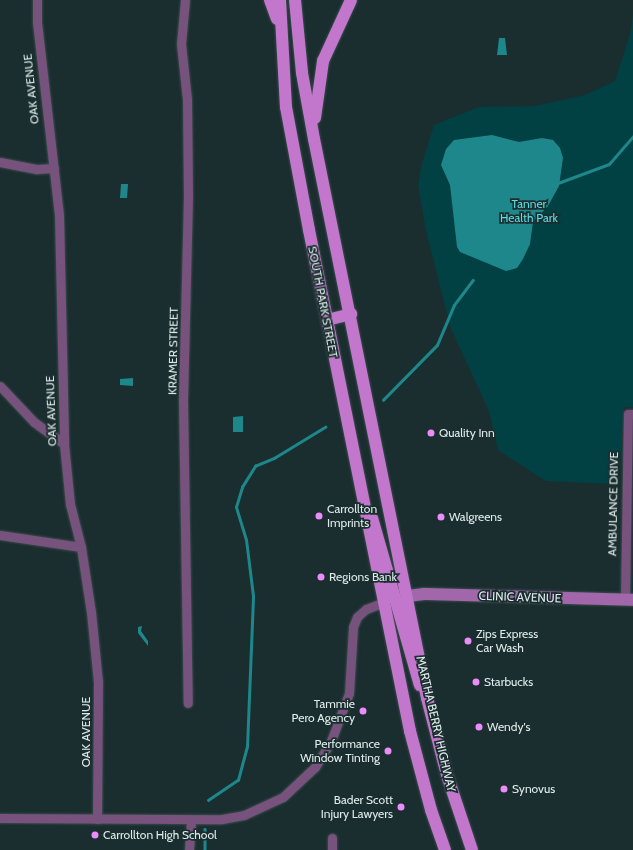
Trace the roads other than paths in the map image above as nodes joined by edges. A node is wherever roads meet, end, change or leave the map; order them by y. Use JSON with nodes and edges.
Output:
{"nodes":[{"id":1,"x":37,"y":0,"type":"edge"},
{"id":2,"x":185,"y":0,"type":"edge"},
{"id":3,"x":270,"y":0,"type":"edge"},
{"id":4,"x":280,"y":0,"type":"edge"},
{"id":5,"x":295,"y":0,"type":"edge"},
{"id":6,"x":351,"y":0,"type":"edge"},
{"id":7,"x":280,"y":28,"type":"junction"},
{"id":8,"x":314,"y":139,"type":"junction"},
{"id":9,"x":0,"y":162,"type":"edge"},
{"id":10,"x":54,"y":168,"type":"junction"},
{"id":11,"x":351,"y":314,"type":"junction"},
{"id":12,"x":326,"y":320,"type":"junction"},
{"id":13,"x":0,"y":386,"type":"edge"},
{"id":14,"x":633,"y":414,"type":"edge"},
{"id":15,"x":64,"y":444,"type":"junction"},
{"id":16,"x":0,"y":535,"type":"edge"},
{"id":17,"x":81,"y":547,"type":"junction"},
{"id":18,"x":408,"y":596,"type":"junction"},
{"id":19,"x":389,"y":600,"type":"junction"},
{"id":20,"x":629,"y":600,"type":"edge"},
{"id":21,"x":428,"y":698,"type":"junction"},
{"id":22,"x":188,"y":703,"type":"dead end"},
{"id":23,"x":0,"y":818,"type":"edge"},
{"id":24,"x":97,"y":820,"type":"junction"},
{"id":25,"x":191,"y":820,"type":"junction"},
{"id":26,"x":332,"y":838,"type":"dead end"},
{"id":27,"x":189,"y":850,"type":"edge"},
{"id":28,"x":332,"y":850,"type":"edge"},
{"id":29,"x":445,"y":850,"type":"edge"},
{"id":30,"x":472,"y":850,"type":"edge"}],
"edges":[{"from":1,"to":10,"type":"street","name":"OAK AVENUE"},
{"from":2,"to":22,"type":"street","name":"KRAMER STREET"},
{"from":3,"to":7,"type":"main road"},
{"from":4,"to":7,"type":"main road","name":"SOUTH PARK STREET"},
{"from":5,"to":8,"type":"main road","name":"SOUTH PARK STREET"},
{"from":6,"to":8,"type":"main road"},
{"from":7,"to":12,"type":"main road","name":"SOUTH PARK STREET"},
{"from":8,"to":11,"type":"main road","name":"SOUTH PARK STREET"},
{"from":9,"to":10,"type":"street"},
{"from":10,"to":15,"type":"street","name":"OAK AVENUE"},
{"from":11,"to":12,"type":"main road"},
{"from":11,"to":18,"type":"main road","name":"SOUTH PARK STREET"},
{"from":12,"to":19,"type":"main road","name":"SOUTH PARK STREET"},
{"from":13,"to":15,"type":"street"},
{"from":14,"to":20,"type":"street","name":"AMBULANCE DRIVE"},
{"from":15,"to":17,"type":"street","name":"OAK AVENUE"},
{"from":16,"to":17,"type":"street"},
{"from":17,"to":24,"type":"street","name":"OAK AVENUE"},
{"from":18,"to":19,"type":"main road"},
{"from":18,"to":20,"type":"street","name":"CLINIC AVENUE"},
{"from":18,"to":21,"type":"main road","name":"MARTHA BERRY HIGHWAY"},
{"from":19,"to":21,"type":"main road"},
{"from":19,"to":25,"type":"street"},
{"from":19,"to":29,"type":"main road","name":"MARTHA BERRY HIGHWAY"},
{"from":21,"to":30,"type":"main road","name":"MARTHA BERRY HIGHWAY"},
{"from":23,"to":24,"type":"street"},
{"from":24,"to":25,"type":"street"},
{"from":25,"to":27,"type":"street"},
{"from":26,"to":28,"type":"street"}]}
